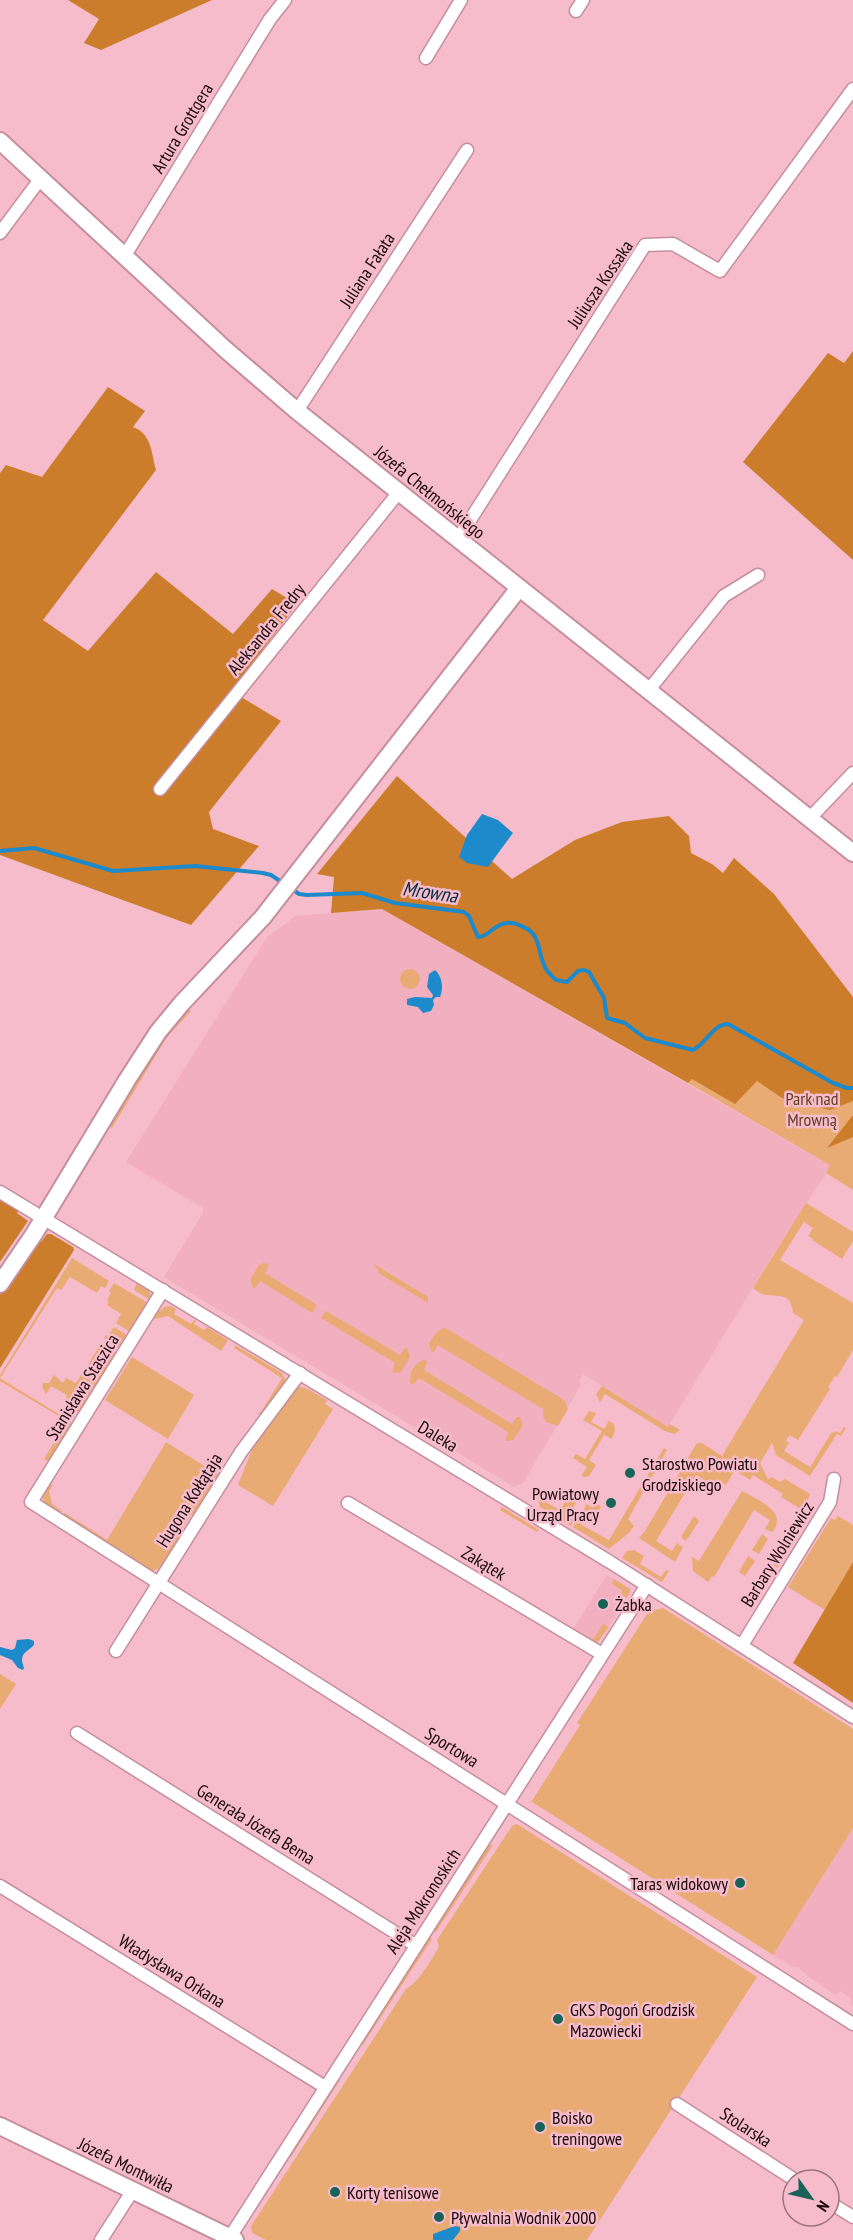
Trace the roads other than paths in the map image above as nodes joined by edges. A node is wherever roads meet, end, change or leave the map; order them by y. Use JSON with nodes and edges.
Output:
{"nodes":[{"id":1,"x":285,"y":0,"type":"edge"},
{"id":2,"x":461,"y":0,"type":"edge"},
{"id":3,"x":582,"y":0,"type":"edge"},
{"id":4,"x":576,"y":11,"type":"dead end"},
{"id":5,"x":426,"y":58,"type":"dead end"},
{"id":6,"x":853,"y":89,"type":"edge"},
{"id":7,"x":0,"y":141,"type":"edge"},
{"id":8,"x":467,"y":150,"type":"dead end"},
{"id":9,"x":41,"y":178,"type":"junction"},
{"id":10,"x":0,"y":233,"type":"edge"},
{"id":11,"x":124,"y":256,"type":"junction"},
{"id":12,"x":297,"y":411,"type":"junction"},
{"id":13,"x":399,"y":492,"type":"junction"},
{"id":14,"x":458,"y":539,"type":"junction"},
{"id":15,"x":758,"y":575,"type":"dead end"},
{"id":16,"x":519,"y":588,"type":"junction"},
{"id":17,"x":648,"y":691,"type":"junction"},
{"id":18,"x":853,"y":773,"type":"edge"},
{"id":19,"x":160,"y":789,"type":"dead end"},
{"id":20,"x":810,"y":818,"type":"junction"},
{"id":21,"x":853,"y":852,"type":"edge"},
{"id":22,"x":0,"y":1192,"type":"edge"},
{"id":23,"x":44,"y":1218,"type":"junction"},
{"id":24,"x":0,"y":1284,"type":"edge"},
{"id":25,"x":163,"y":1290,"type":"junction"},
{"id":26,"x":300,"y":1373,"type":"junction"},
{"id":27,"x":834,"y":1479,"type":"dead end"},
{"id":28,"x":31,"y":1502,"type":"joint"},
{"id":29,"x":348,"y":1503,"type":"dead end"},
{"id":30,"x":158,"y":1584,"type":"junction"},
{"id":31,"x":647,"y":1585,"type":"junction"},
{"id":32,"x":742,"y":1645,"type":"junction"},
{"id":33,"x":116,"y":1651,"type":"dead end"},
{"id":34,"x":602,"y":1654,"type":"junction"},
{"id":35,"x":853,"y":1717,"type":"edge"},
{"id":36,"x":77,"y":1733,"type":"dead end"},
{"id":37,"x":507,"y":1803,"type":"junction"},
{"id":38,"x":0,"y":1886,"type":"edge"},
{"id":39,"x":415,"y":1945,"type":"junction"},
{"id":40,"x":853,"y":2024,"type":"edge"},
{"id":41,"x":325,"y":2087,"type":"junction"},
{"id":42,"x":677,"y":2104,"type":"dead end"},
{"id":43,"x":0,"y":2126,"type":"edge"},
{"id":44,"x":781,"y":2171,"type":"edge"},
{"id":45,"x":133,"y":2190,"type":"junction"},
{"id":46,"x":232,"y":2238,"type":"edge"},
{"id":47,"x":101,"y":2240,"type":"edge"}],
"edges":[{"from":1,"to":11,"type":"street","name":"Artura Grottgera"},
{"from":2,"to":5,"type":"street"},
{"from":3,"to":4,"type":"street"},
{"from":6,"to":14,"type":"street","name":"Juliusza Kossaka"},
{"from":7,"to":9,"type":"street","name":"Józefa Chełmońskiego"},
{"from":8,"to":12,"type":"street","name":"Juliana Fałata"},
{"from":9,"to":10,"type":"street"},
{"from":9,"to":11,"type":"street","name":"Józefa Chełmońskiego"},
{"from":11,"to":12,"type":"street","name":"Józefa Chełmońskiego"},
{"from":12,"to":13,"type":"street","name":"Józefa Chełmońskiego"},
{"from":13,"to":14,"type":"street","name":"Józefa Chełmońskiego"},
{"from":13,"to":19,"type":"street","name":"Aleksandra Fredry"},
{"from":14,"to":16,"type":"street","name":"Józefa Chełmońskiego"},
{"from":15,"to":17,"type":"street"},
{"from":16,"to":17,"type":"street","name":"Józefa Chełmońskiego"},
{"from":16,"to":23,"type":"street"},
{"from":17,"to":20,"type":"street","name":"Józefa Chełmońskiego"},
{"from":18,"to":20,"type":"street"},
{"from":20,"to":21,"type":"street","name":"Józefa Chełmońskiego"},
{"from":22,"to":23,"type":"street","name":"Daleka"},
{"from":23,"to":24,"type":"street"},
{"from":23,"to":25,"type":"street","name":"Daleka"},
{"from":25,"to":26,"type":"street","name":"Daleka"},
{"from":25,"to":28,"type":"street","name":"Stanisława Staszica"},
{"from":26,"to":30,"type":"street","name":"Hugona Kołłątaja"},
{"from":26,"to":31,"type":"street","name":"Daleka"},
{"from":27,"to":32,"type":"street","name":"Barbary Wolniewicz"},
{"from":28,"to":30,"type":"street","name":"Sportowa"},
{"from":29,"to":34,"type":"street","name":"Zakątek"},
{"from":30,"to":33,"type":"street","name":"Hugona Kołłątaja"},
{"from":30,"to":37,"type":"street","name":"Sportowa"},
{"from":31,"to":32,"type":"street","name":"Daleka"},
{"from":31,"to":34,"type":"street","name":"Aleja Mokronoskich"},
{"from":32,"to":35,"type":"street","name":"Daleka"},
{"from":34,"to":37,"type":"street","name":"Aleja Mokronoskich"},
{"from":36,"to":39,"type":"street","name":"Generała Józefa Bema"},
{"from":37,"to":39,"type":"street","name":"Aleja Mokronoskich"},
{"from":37,"to":40,"type":"street","name":"Sportowa"},
{"from":38,"to":41,"type":"street","name":"Władysława Orkana"},
{"from":39,"to":41,"type":"street","name":"Aleja Mokronoskich"},
{"from":41,"to":46,"type":"street","name":"Aleja Mokronoskich"},
{"from":42,"to":44,"type":"street","name":"Stolarska"},
{"from":43,"to":45,"type":"street","name":"Józefa Montwiłła"},
{"from":45,"to":46,"type":"street","name":"Józefa Montwiłła"},
{"from":45,"to":47,"type":"street"}]}
